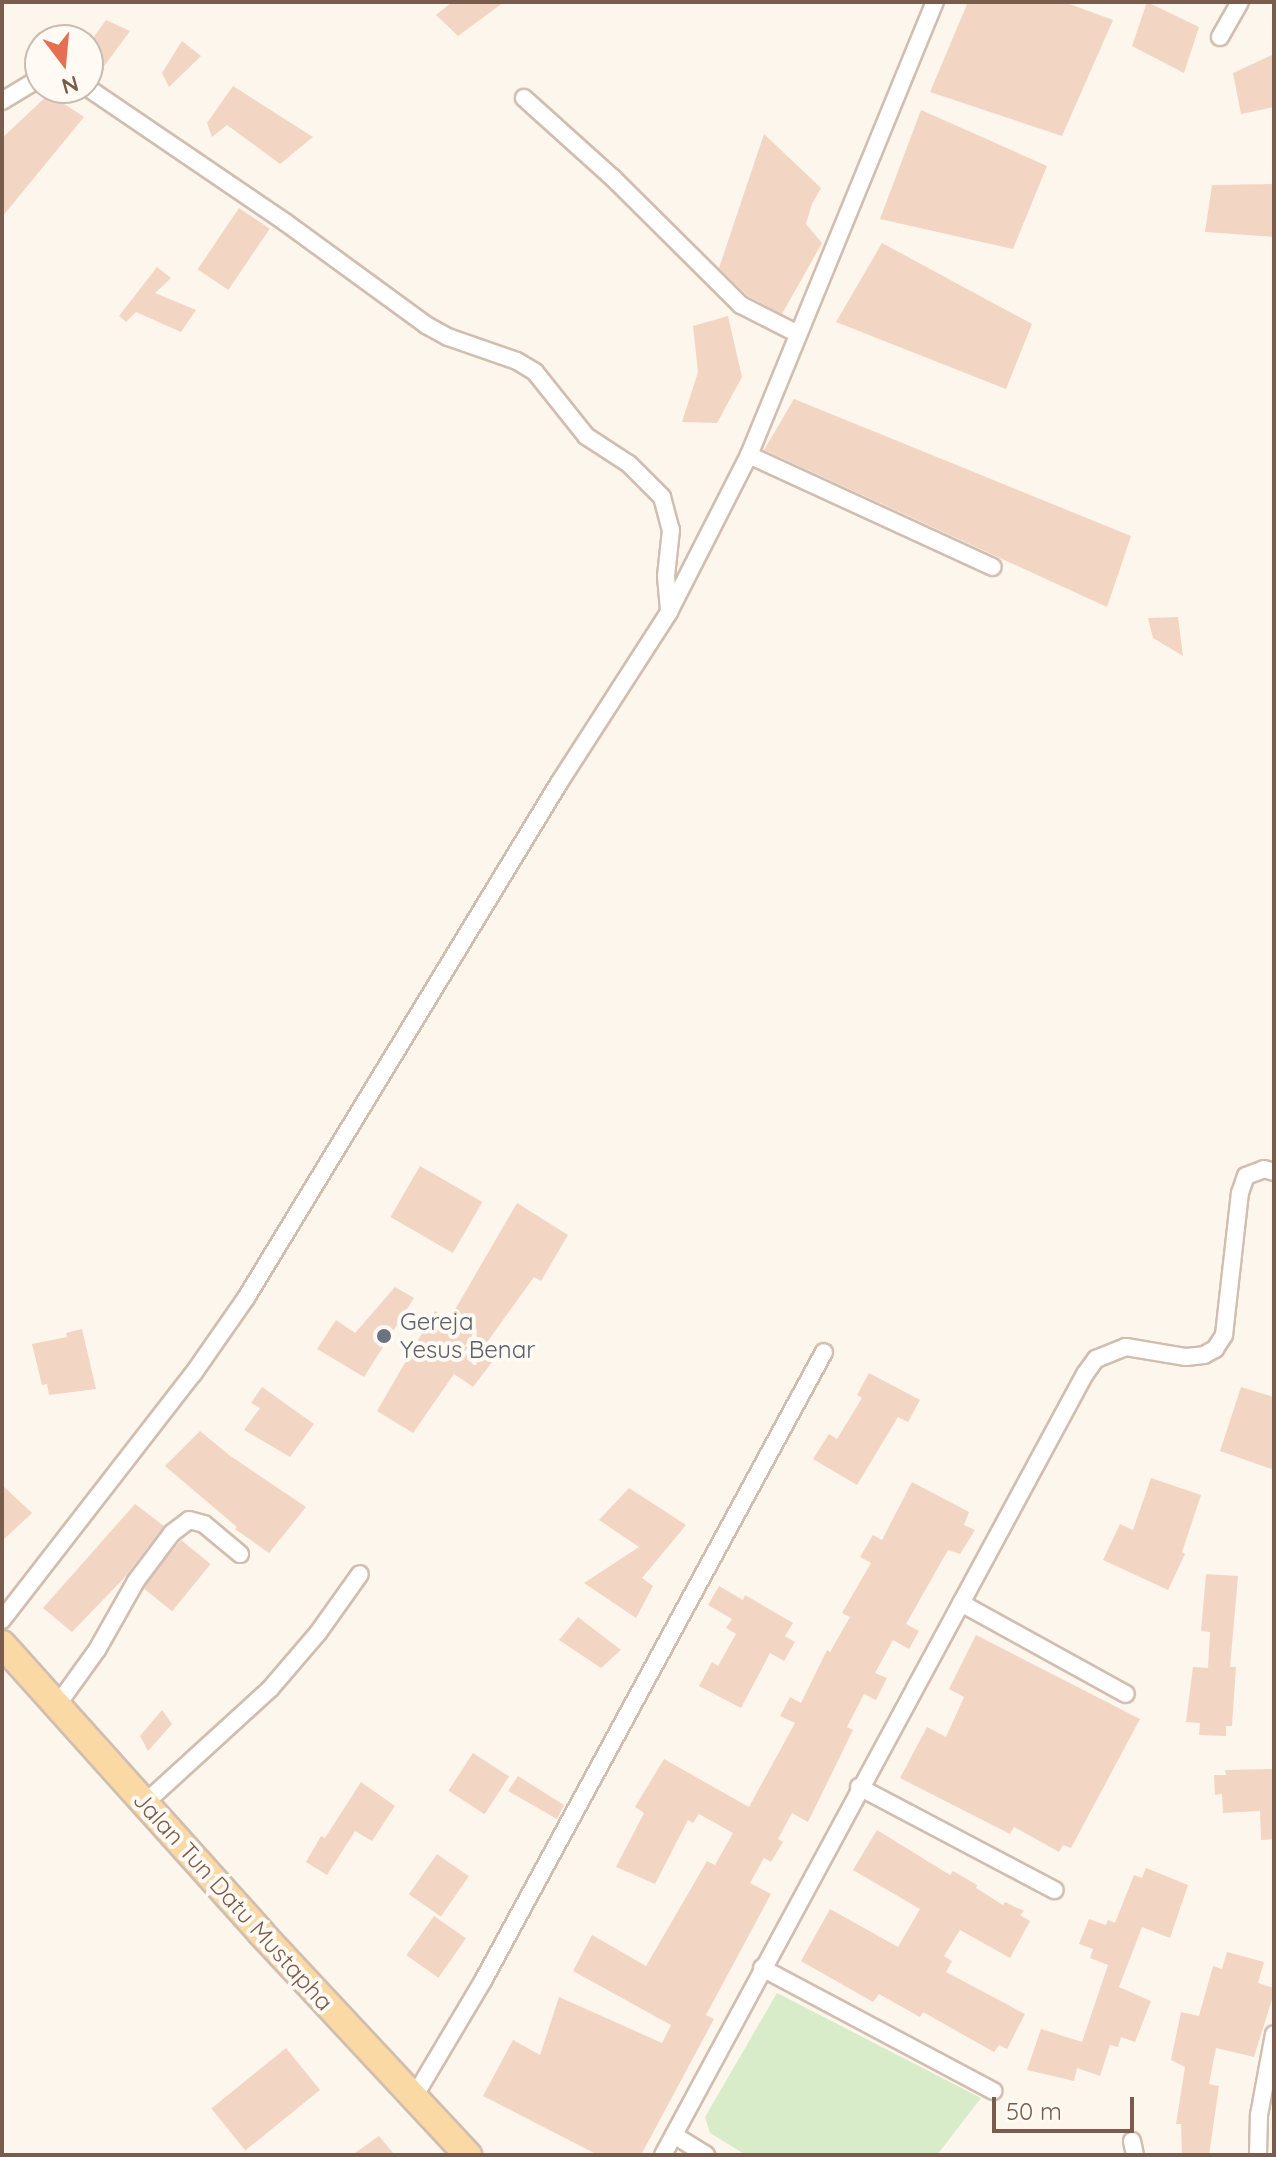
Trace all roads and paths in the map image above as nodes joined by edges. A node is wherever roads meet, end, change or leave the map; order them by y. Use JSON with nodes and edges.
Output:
{"nodes":[{"id":1,"x":935,"y":2,"type":"edge"},
{"id":2,"x":1240,"y":2,"type":"edge"},
{"id":3,"x":1220,"y":37,"type":"dead end"},
{"id":4,"x":24,"y":88,"type":"edge"},
{"id":5,"x":524,"y":98,"type":"dead end"},
{"id":6,"x":104,"y":99,"type":"edge"},
{"id":7,"x":2,"y":101,"type":"edge"},
{"id":8,"x":798,"y":334,"type":"junction"},
{"id":9,"x":749,"y":455,"type":"junction"},
{"id":10,"x":992,"y":567,"type":"dead end"},
{"id":11,"x":669,"y":612,"type":"junction"},
{"id":12,"x":1274,"y":1172,"type":"edge"},
{"id":13,"x":824,"y":1352,"type":"dead end"},
{"id":14,"x":240,"y":1554,"type":"dead end"},
{"id":15,"x":360,"y":1574,"type":"dead end"},
{"id":16,"x":961,"y":1603,"type":"junction"},
{"id":17,"x":2,"y":1620,"type":"edge"},
{"id":18,"x":2,"y":1644,"type":"edge"},
{"id":19,"x":1126,"y":1694,"type":"dead end"},
{"id":20,"x":58,"y":1704,"type":"junction"},
{"id":21,"x":859,"y":1787,"type":"junction"},
{"id":22,"x":145,"y":1803,"type":"junction"},
{"id":23,"x":1054,"y":1890,"type":"dead end"},
{"id":24,"x":762,"y":1968,"type":"junction"},
{"id":25,"x":1274,"y":2034,"type":"edge"},
{"id":26,"x":993,"y":2091,"type":"dead end"},
{"id":27,"x":414,"y":2097,"type":"junction"},
{"id":28,"x":674,"y":2135,"type":"junction"},
{"id":29,"x":468,"y":2155,"type":"edge"},
{"id":30,"x":663,"y":2155,"type":"edge"},
{"id":31,"x":706,"y":2155,"type":"edge"},
{"id":32,"x":1258,"y":2155,"type":"edge"}],
"edges":[{"from":1,"to":8,"type":"street"},
{"from":2,"to":3,"type":"street"},
{"from":4,"to":7,"type":"street"},
{"from":5,"to":8,"type":"street"},
{"from":6,"to":11,"type":"street"},
{"from":8,"to":9,"type":"street"},
{"from":9,"to":10,"type":"street"},
{"from":9,"to":11,"type":"street"},
{"from":11,"to":17,"type":"street"},
{"from":12,"to":16,"type":"street"},
{"from":13,"to":27,"type":"street"},
{"from":14,"to":20,"type":"street"},
{"from":15,"to":22,"type":"street"},
{"from":16,"to":19,"type":"street"},
{"from":16,"to":21,"type":"street"},
{"from":18,"to":20,"type":"main road","name":"Jalan Tun Datu Mustapha"},
{"from":20,"to":22,"type":"main road","name":"Jalan Tun Datu Mustapha"},
{"from":21,"to":23,"type":"street"},
{"from":21,"to":24,"type":"street"},
{"from":22,"to":27,"type":"main road","name":"Jalan Tun Datu Mustapha"},
{"from":24,"to":26,"type":"street"},
{"from":24,"to":28,"type":"street"},
{"from":25,"to":32,"type":"street"},
{"from":27,"to":29,"type":"main road","name":"Jalan Tun Datu Mustapha"},
{"from":28,"to":30,"type":"street"},
{"from":28,"to":31,"type":"street"}]}
